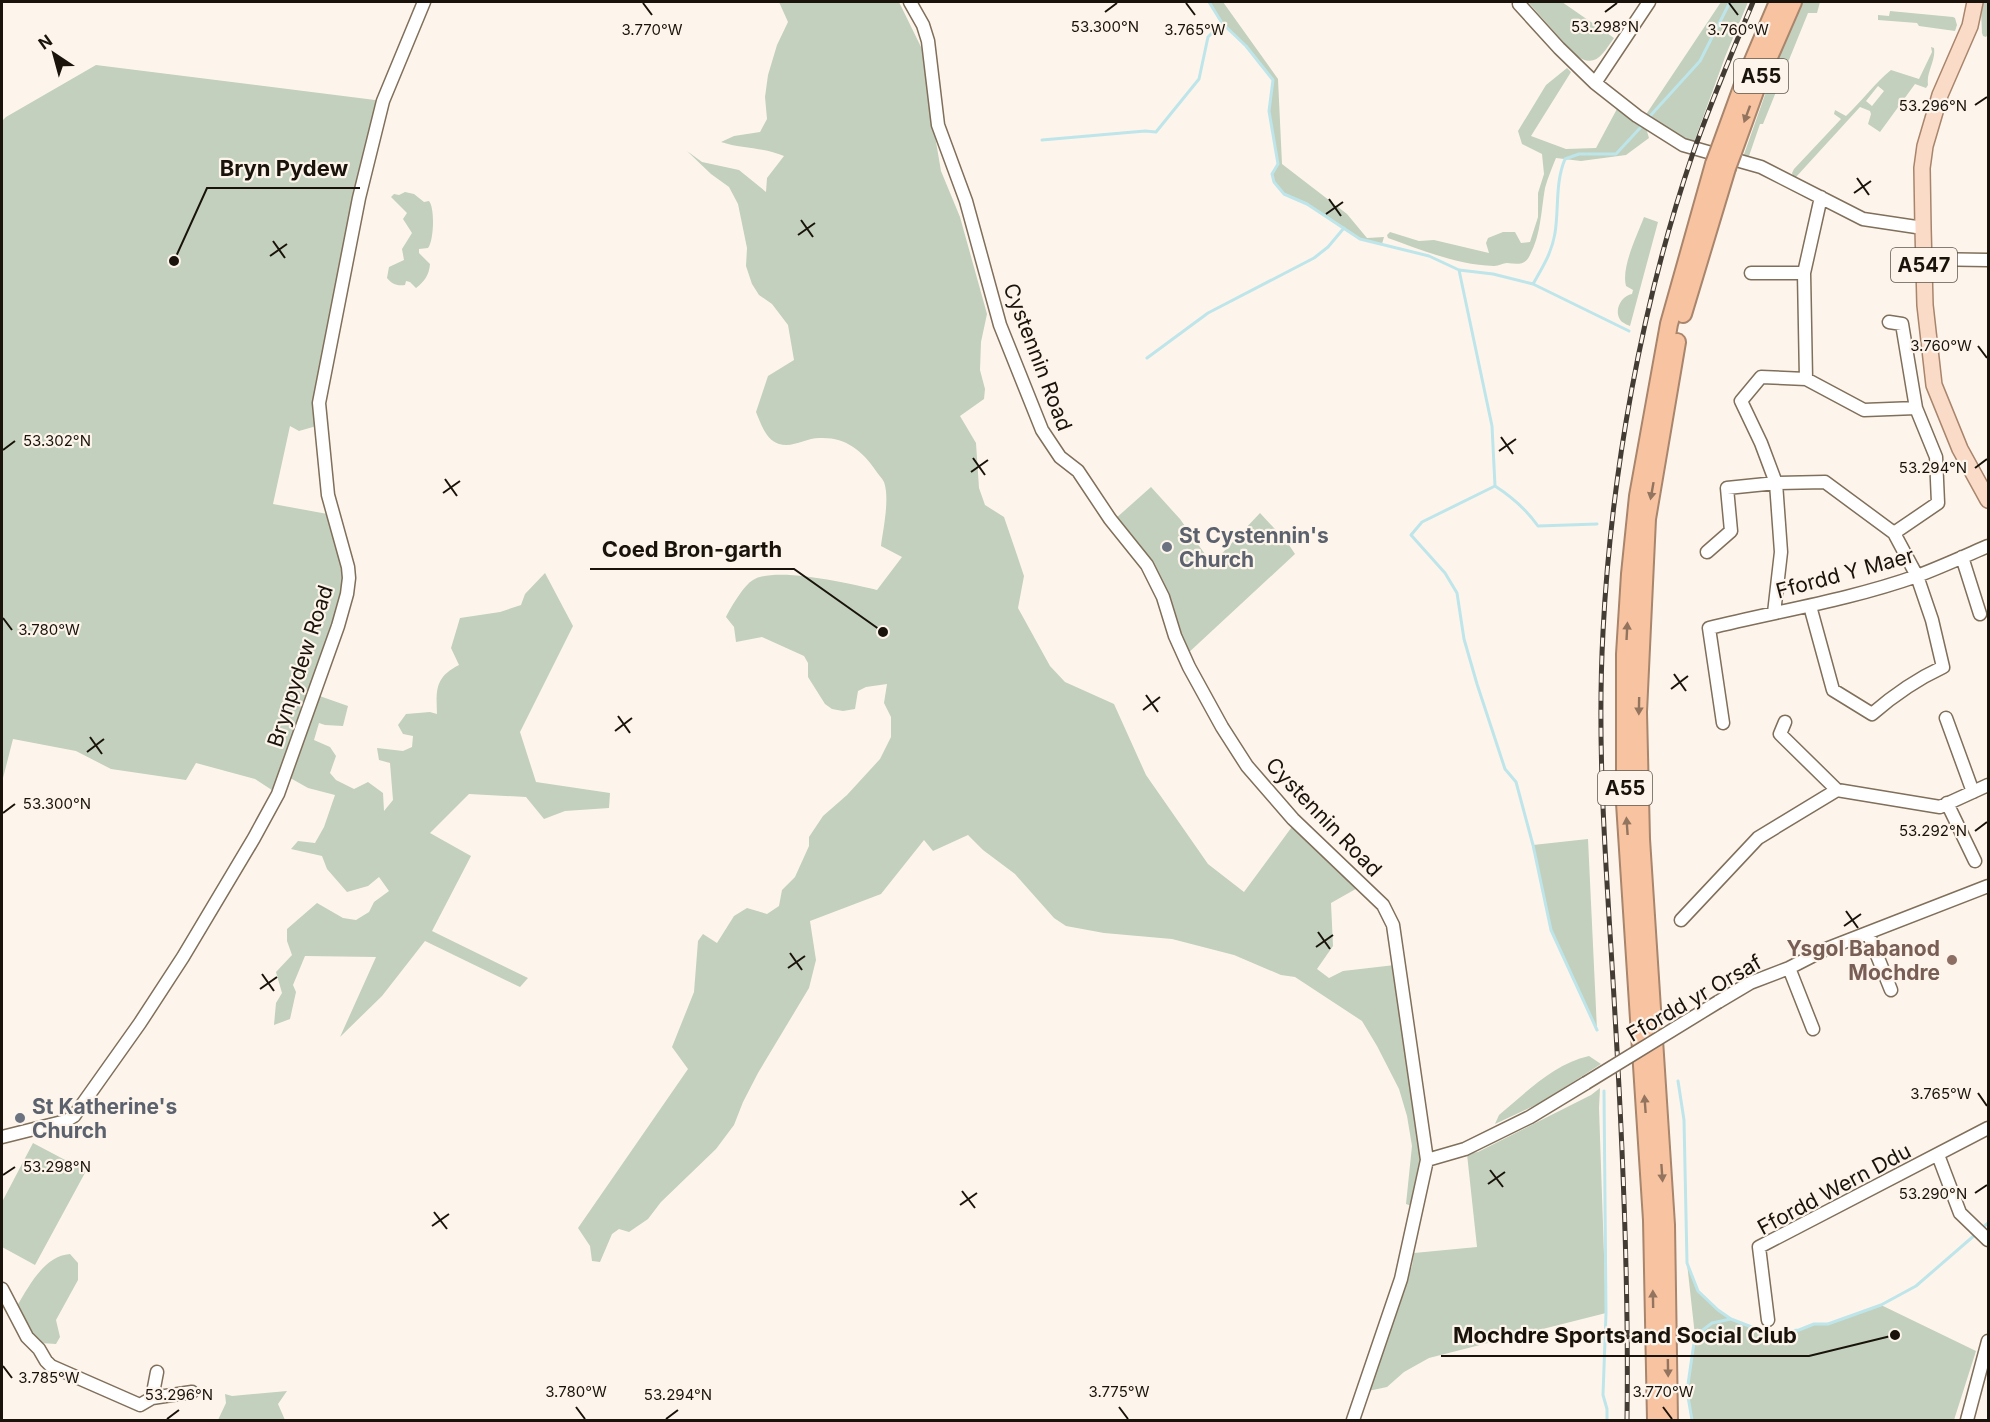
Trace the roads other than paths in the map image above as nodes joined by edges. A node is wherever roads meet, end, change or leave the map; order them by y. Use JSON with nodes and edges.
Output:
{"nodes":[{"id":1,"x":424,"y":2,"type":"edge"},
{"id":2,"x":910,"y":2,"type":"edge"},
{"id":3,"x":1649,"y":2,"type":"edge"},
{"id":4,"x":1778,"y":2,"type":"edge"},
{"id":5,"x":1793,"y":2,"type":"edge"},
{"id":6,"x":1975,"y":2,"type":"edge"},
{"id":7,"x":1519,"y":4,"type":"dead end"},
{"id":8,"x":1595,"y":83,"type":"junction"},
{"id":9,"x":1726,"y":150,"type":"junction"},
{"id":10,"x":1721,"y":166,"type":"junction"},
{"id":11,"x":1821,"y":198,"type":"junction"},
{"id":12,"x":1923,"y":228,"type":"junction"},
{"id":13,"x":1924,"y":259,"type":"junction"},
{"id":14,"x":1989,"y":260,"type":"edge"},
{"id":15,"x":1751,"y":273,"type":"dead end"},
{"id":16,"x":1804,"y":273,"type":"junction"},
{"id":17,"x":1889,"y":322,"type":"dead end"},
{"id":18,"x":1806,"y":379,"type":"junction"},
{"id":19,"x":1916,"y":408,"type":"junction"},
{"id":20,"x":1776,"y":483,"type":"junction"},
{"id":21,"x":1989,"y":500,"type":"edge"},
{"id":22,"x":1894,"y":533,"type":"junction"},
{"id":23,"x":1989,"y":546,"type":"edge"},
{"id":24,"x":1707,"y":552,"type":"dead end"},
{"id":25,"x":1962,"y":557,"type":"junction"},
{"id":26,"x":1917,"y":576,"type":"junction"},
{"id":27,"x":1810,"y":606,"type":"junction"},
{"id":28,"x":1774,"y":613,"type":"junction"},
{"id":29,"x":1980,"y":614,"type":"dead end"},
{"id":30,"x":1946,"y":718,"type":"dead end"},
{"id":31,"x":1785,"y":722,"type":"dead end"},
{"id":32,"x":1723,"y":723,"type":"dead end"},
{"id":33,"x":1989,"y":785,"type":"edge"},
{"id":34,"x":1837,"y":790,"type":"junction"},
{"id":35,"x":1973,"y":792,"type":"junction"},
{"id":36,"x":1947,"y":803,"type":"junction"},
{"id":37,"x":1975,"y":861,"type":"dead end"},
{"id":38,"x":1989,"y":886,"type":"edge"},
{"id":39,"x":1681,"y":920,"type":"dead end"},
{"id":40,"x":1868,"y":933,"type":"junction"},
{"id":41,"x":1789,"y":968,"type":"junction"},
{"id":42,"x":1891,"y":990,"type":"dead end"},
{"id":43,"x":1813,"y":1029,"type":"dead end"},
{"id":44,"x":1989,"y":1128,"type":"edge"},
{"id":45,"x":2,"y":1137,"type":"edge"},
{"id":46,"x":1938,"y":1155,"type":"junction"},
{"id":47,"x":1427,"y":1160,"type":"junction"},
{"id":48,"x":1989,"y":1240,"type":"edge"},
{"id":49,"x":2,"y":1289,"type":"edge"},
{"id":50,"x":1768,"y":1320,"type":"dead end"},
{"id":51,"x":1989,"y":1341,"type":"edge"},
{"id":52,"x":157,"y":1372,"type":"dead end"},
{"id":53,"x":192,"y":1392,"type":"dead end"},
{"id":54,"x":152,"y":1398,"type":"junction"},
{"id":55,"x":1353,"y":1420,"type":"edge"},
{"id":56,"x":1656,"y":1420,"type":"edge"},
{"id":57,"x":1669,"y":1420,"type":"edge"},
{"id":58,"x":1967,"y":1420,"type":"edge"}],
"edges":[{"from":1,"to":45,"type":"street","name":"Brynpydew Road"},
{"from":2,"to":47,"type":"street","name":"Cystennin Road"},
{"from":3,"to":8,"type":"street"},
{"from":4,"to":9,"type":"highway","number":"A55"},
{"from":5,"to":9,"type":"highway","number":"A55","one_way":true},
{"from":6,"to":12,"type":"main road","number":"A547"},
{"from":7,"to":8,"type":"street"},
{"from":8,"to":11,"type":"street"},
{"from":9,"to":10,"type":"highway","number":"A55","bridge":true},
{"from":56,"to":10,"type":"highway","number":"A55","one_way":true},
{"from":10,"to":57,"type":"highway","number":"A55","one_way":true},
{"from":11,"to":12,"type":"street"},
{"from":11,"to":16,"type":"street"},
{"from":12,"to":13,"type":"main road","number":"A547"},
{"from":13,"to":14,"type":"street"},
{"from":13,"to":21,"type":"main road","number":"A547"},
{"from":15,"to":16,"type":"street"},
{"from":16,"to":18,"type":"street"},
{"from":17,"to":19,"type":"street"},
{"from":18,"to":19,"type":"street"},
{"from":18,"to":20,"type":"street"},
{"from":19,"to":22,"type":"street"},
{"from":20,"to":22,"type":"street"},
{"from":20,"to":24,"type":"street"},
{"from":20,"to":28,"type":"street"},
{"from":22,"to":26,"type":"street"},
{"from":23,"to":25,"type":"street","name":"Ffordd Y Maer"},
{"from":25,"to":26,"type":"street","name":"Ffordd Y Maer"},
{"from":25,"to":29,"type":"street"},
{"from":26,"to":27,"type":"street","name":"Ffordd Y Maer"},
{"from":26,"to":27,"type":"street"},
{"from":27,"to":28,"type":"street","name":"Ffordd Y Maer"},
{"from":28,"to":32,"type":"street","name":"Ffordd Y Maer"},
{"from":30,"to":35,"type":"street"},
{"from":31,"to":34,"type":"street"},
{"from":33,"to":35,"type":"street"},
{"from":34,"to":36,"type":"street"},
{"from":34,"to":39,"type":"street"},
{"from":35,"to":36,"type":"street"},
{"from":36,"to":37,"type":"street"},
{"from":38,"to":40,"type":"street","name":"Ffordd yr Orsaf"},
{"from":40,"to":41,"type":"street","name":"Ffordd yr Orsaf"},
{"from":40,"to":42,"type":"street"},
{"from":41,"to":43,"type":"street"},
{"from":41,"to":47,"type":"street","name":"Ffordd yr Orsaf","bridge":true},
{"from":44,"to":46,"type":"street","name":"Ffordd Wern Ddu"},
{"from":46,"to":48,"type":"street"},
{"from":46,"to":50,"type":"street","name":"Ffordd Wern Ddu"},
{"from":47,"to":55,"type":"street"},
{"from":49,"to":54,"type":"street"},
{"from":51,"to":58,"type":"street"},
{"from":52,"to":54,"type":"street"},
{"from":53,"to":54,"type":"street"}]}
